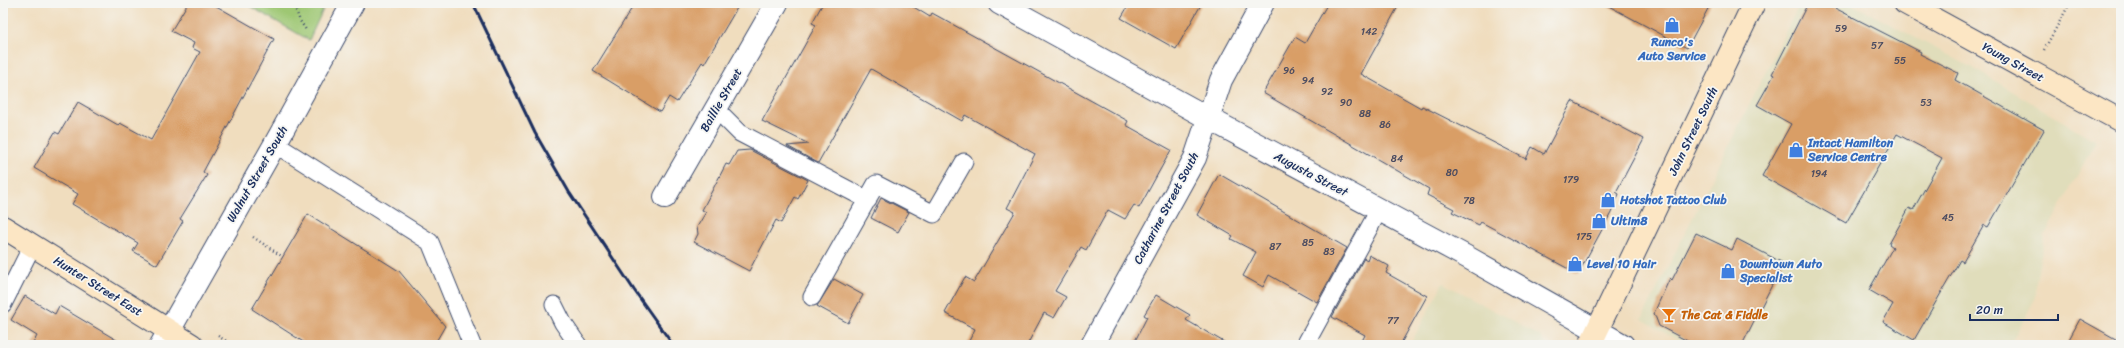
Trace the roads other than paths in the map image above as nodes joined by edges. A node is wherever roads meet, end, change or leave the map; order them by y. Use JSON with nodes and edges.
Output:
{"nodes":[{"id":1,"x":353,"y":3,"type":"edge"},
{"id":2,"x":777,"y":3,"type":"edge"},
{"id":3,"x":999,"y":3,"type":"edge"},
{"id":4,"x":1263,"y":3,"type":"edge"},
{"id":5,"x":1754,"y":3,"type":"edge"},
{"id":6,"x":1905,"y":3,"type":"edge"},
{"id":7,"x":716,"y":109,"type":"junction"},
{"id":8,"x":1208,"y":118,"type":"junction"},
{"id":9,"x":2121,"y":121,"type":"edge"},
{"id":10,"x":276,"y":144,"type":"junction"},
{"id":11,"x":964,"y":162,"type":"dead end"},
{"id":12,"x":665,"y":197,"type":"dead end"},
{"id":13,"x":868,"y":200,"type":"junction"},
{"id":14,"x":1379,"y":210,"type":"junction"},
{"id":15,"x":3,"y":227,"type":"edge"},
{"id":16,"x":32,"y":246,"type":"junction"},
{"id":17,"x":812,"y":297,"type":"dead end"},
{"id":18,"x":3,"y":304,"type":"edge"},
{"id":19,"x":554,"y":305,"type":"dead end"},
{"id":20,"x":165,"y":338,"type":"edge"},
{"id":21,"x":1593,"y":338,"type":"edge"},
{"id":22,"x":192,"y":345,"type":"edge"},
{"id":23,"x":472,"y":345,"type":"edge"},
{"id":24,"x":578,"y":345,"type":"edge"},
{"id":25,"x":1092,"y":345,"type":"edge"},
{"id":26,"x":1305,"y":345,"type":"edge"},
{"id":27,"x":1623,"y":345,"type":"edge"}],
"edges":[{"from":1,"to":10,"type":"street","name":"Walnut Street South"},
{"from":2,"to":7,"type":"street","name":"Baillie Street"},
{"from":3,"to":8,"type":"street","name":"Augusta Street"},
{"from":4,"to":8,"type":"street","name":"Catharine Street South"},
{"from":5,"to":21,"type":"street","name":"John Street South"},
{"from":6,"to":9,"type":"street","name":"Young Street"},
{"from":7,"to":12,"type":"street","name":"Baillie Street"},
{"from":7,"to":13,"type":"lane"},
{"from":8,"to":14,"type":"street","name":"Augusta Street"},
{"from":8,"to":25,"type":"street","name":"Catharine Street South"},
{"from":10,"to":20,"type":"street","name":"Walnut Street South"},
{"from":10,"to":23,"type":"lane"},
{"from":11,"to":13,"type":"lane"},
{"from":13,"to":17,"type":"lane"},
{"from":14,"to":21,"type":"street","name":"Augusta Street"},
{"from":14,"to":26,"type":"lane"},
{"from":15,"to":16,"type":"street","name":"Hunter Street East"},
{"from":16,"to":18,"type":"lane"},
{"from":16,"to":20,"type":"street","name":"Hunter Street East"},
{"from":19,"to":24,"type":"lane"},
{"from":20,"to":22,"type":"street","name":"Hunter Street East"},
{"from":21,"to":27,"type":"street","name":"Augusta Street"}]}
